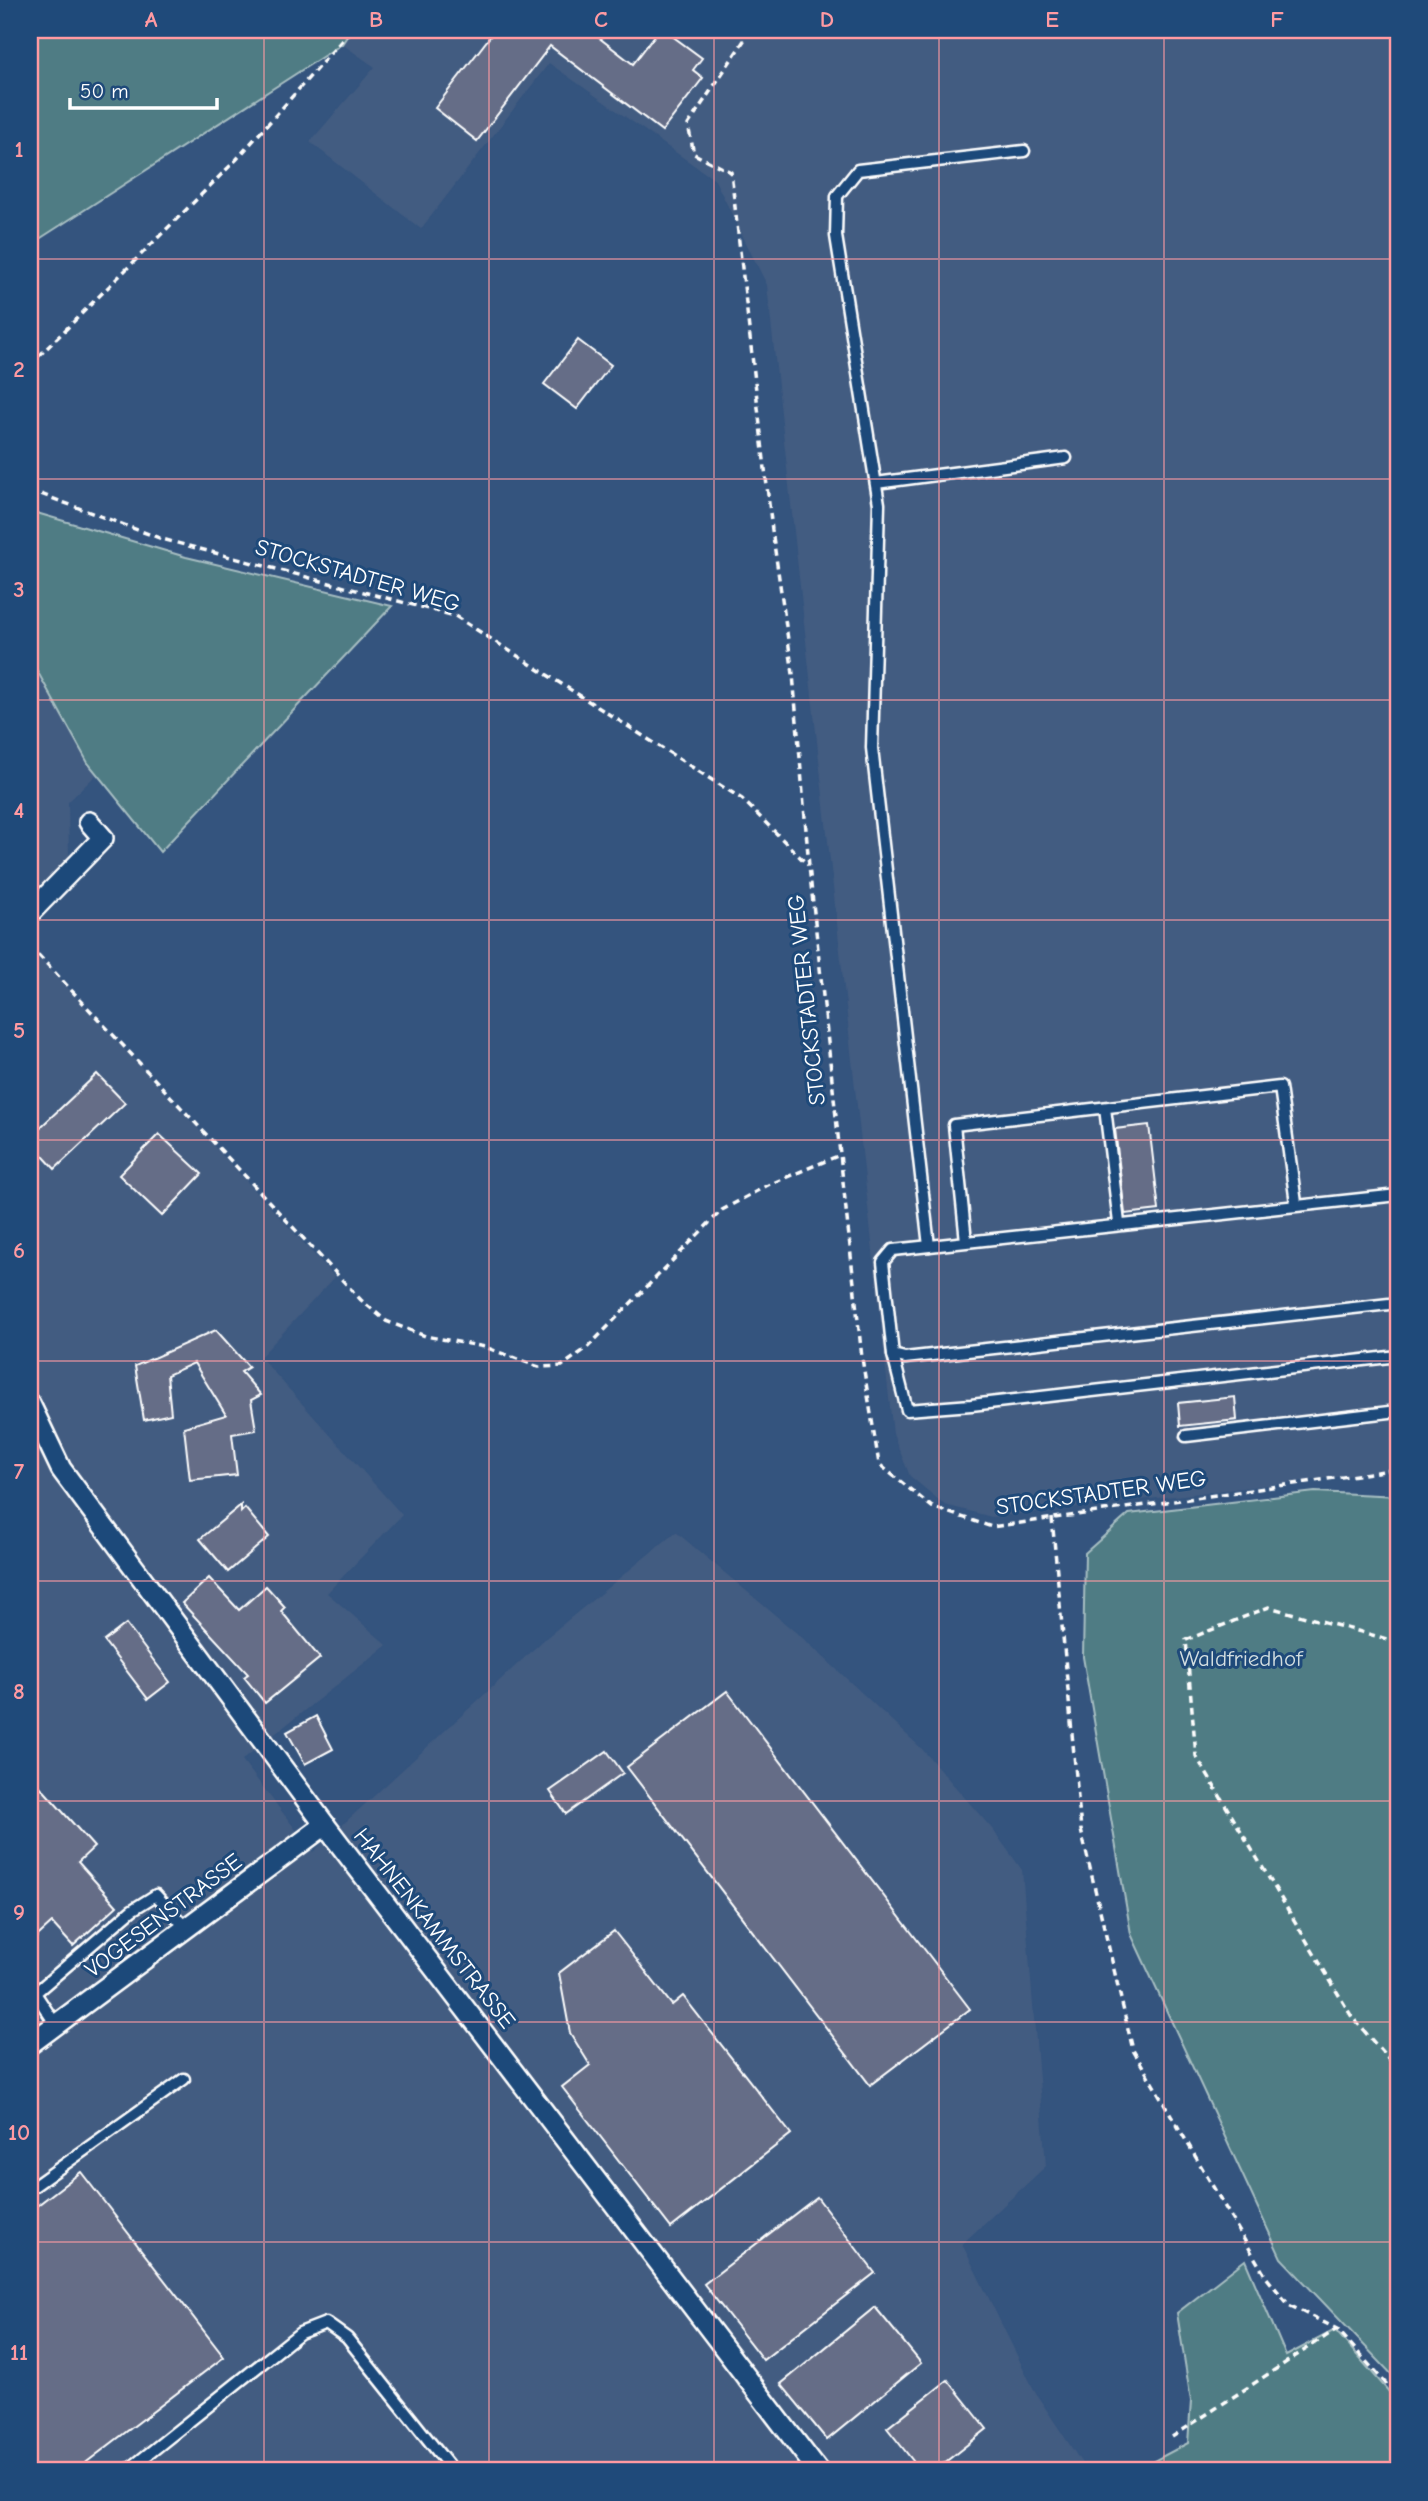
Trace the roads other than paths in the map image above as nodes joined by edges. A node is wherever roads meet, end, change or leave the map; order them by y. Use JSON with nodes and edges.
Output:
{"nodes":[{"id":1,"x":1024,"y":151,"type":"dead end"},
{"id":2,"x":1066,"y":458,"type":"dead end"},
{"id":3,"x":876,"y":483,"type":"junction"},
{"id":4,"x":89,"y":822,"type":"dead end"},
{"id":5,"x":30,"y":913,"type":"edge"},
{"id":6,"x":1105,"y":1108,"type":"junction"},
{"id":7,"x":1398,"y":1195,"type":"edge"},
{"id":8,"x":1296,"y":1203,"type":"junction"},
{"id":9,"x":1119,"y":1223,"type":"junction"},
{"id":10,"x":966,"y":1241,"type":"junction"},
{"id":11,"x":929,"y":1246,"type":"junction"},
{"id":12,"x":1398,"y":1303,"type":"edge"},
{"id":13,"x":894,"y":1355,"type":"junction"},
{"id":14,"x":1398,"y":1356,"type":"edge"},
{"id":15,"x":30,"y":1404,"type":"edge"},
{"id":16,"x":1398,"y":1411,"type":"edge"},
{"id":17,"x":1186,"y":1436,"type":"dead end"},
{"id":18,"x":325,"y":1825,"type":"junction"},
{"id":19,"x":186,"y":1928,"type":"junction"},
{"id":20,"x":56,"y":2025,"type":"junction"},
{"id":21,"x":30,"y":2044,"type":"edge"},
{"id":22,"x":184,"y":2078,"type":"dead end"},
{"id":23,"x":30,"y":2189,"type":"edge"},
{"id":24,"x":128,"y":2471,"type":"edge"},
{"id":25,"x":453,"y":2471,"type":"edge"},
{"id":26,"x":818,"y":2471,"type":"edge"}],
"edges":[{"from":1,"to":3,"type":"lane"},
{"from":2,"to":3,"type":"lane"},
{"from":3,"to":11,"type":"lane"},
{"from":4,"to":5,"type":"street"},
{"from":6,"to":8,"type":"lane"},
{"from":6,"to":9,"type":"lane"},
{"from":6,"to":10,"type":"lane"},
{"from":7,"to":8,"type":"lane"},
{"from":8,"to":9,"type":"lane"},
{"from":9,"to":10,"type":"lane"},
{"from":10,"to":11,"type":"lane"},
{"from":11,"to":13,"type":"lane"},
{"from":12,"to":13,"type":"lane"},
{"from":13,"to":14,"type":"lane"},
{"from":15,"to":18,"type":"street","name":"HAHNENKAMMSTRASSE"},
{"from":16,"to":17,"type":"lane"},
{"from":18,"to":19,"type":"street","name":"VOGESENSTRASSE"},
{"from":18,"to":26,"type":"street","name":"HAHNENKAMMSTRASSE"},
{"from":19,"to":20,"type":"street","name":"VOGESENSTRASSE"},
{"from":19,"to":20,"type":"lane"},
{"from":20,"to":21,"type":"street","name":"VOGESENSTRASSE"},
{"from":22,"to":23,"type":"lane"},
{"from":24,"to":25,"type":"lane"}]}
